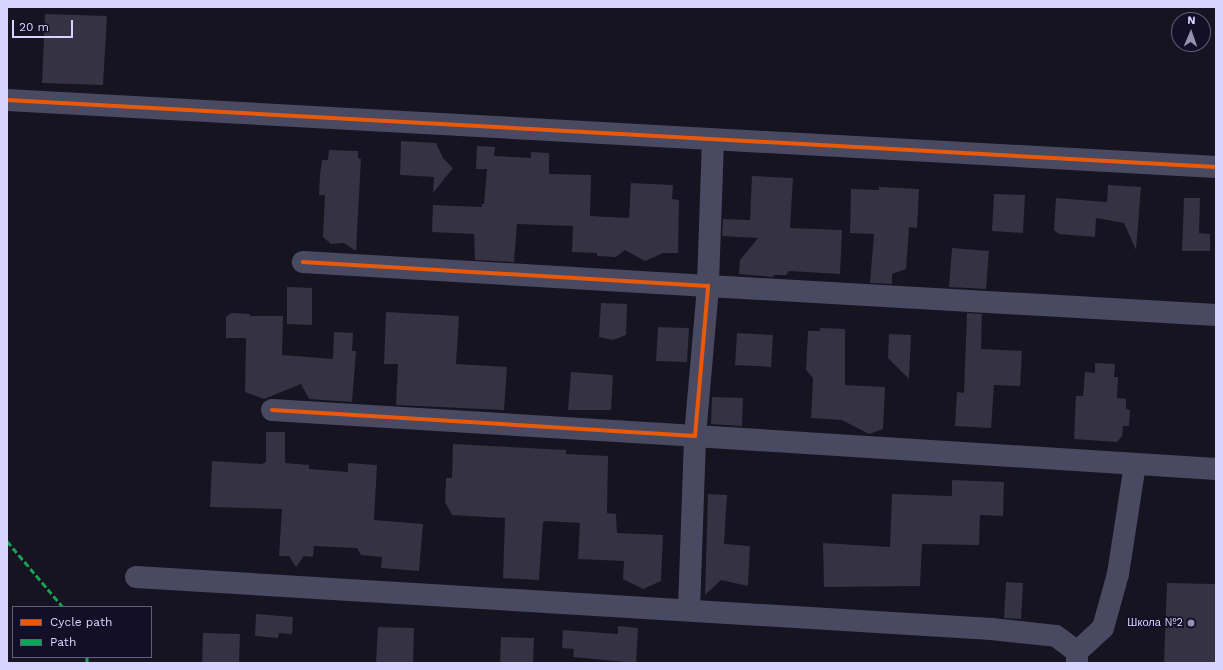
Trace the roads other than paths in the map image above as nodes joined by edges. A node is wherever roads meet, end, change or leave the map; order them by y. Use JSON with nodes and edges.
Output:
{"nodes":[{"id":1,"x":7,"y":100,"type":"edge"},
{"id":2,"x":713,"y":140,"type":"junction"},
{"id":3,"x":1216,"y":167,"type":"edge"},
{"id":4,"x":303,"y":262,"type":"dead end"},
{"id":5,"x":708,"y":286,"type":"junction"},
{"id":6,"x":1216,"y":315,"type":"edge"},
{"id":7,"x":272,"y":410,"type":"dead end"},
{"id":8,"x":695,"y":436,"type":"junction"},
{"id":9,"x":1135,"y":464,"type":"junction"},
{"id":10,"x":1216,"y":469,"type":"edge"},
{"id":11,"x":136,"y":577,"type":"dead end"},
{"id":12,"x":689,"y":610,"type":"junction"},
{"id":13,"x":1077,"y":658,"type":"edge"}],
"edges":[{"from":1,"to":2,"type":"street"},
{"from":2,"to":3,"type":"street"},
{"from":2,"to":5,"type":"street"},
{"from":4,"to":5,"type":"street"},
{"from":5,"to":6,"type":"street"},
{"from":5,"to":8,"type":"street"},
{"from":7,"to":8,"type":"street"},
{"from":8,"to":9,"type":"street"},
{"from":8,"to":12,"type":"street"},
{"from":9,"to":10,"type":"street"},
{"from":9,"to":13,"type":"street"},
{"from":11,"to":12,"type":"street"},
{"from":12,"to":13,"type":"street"}]}
